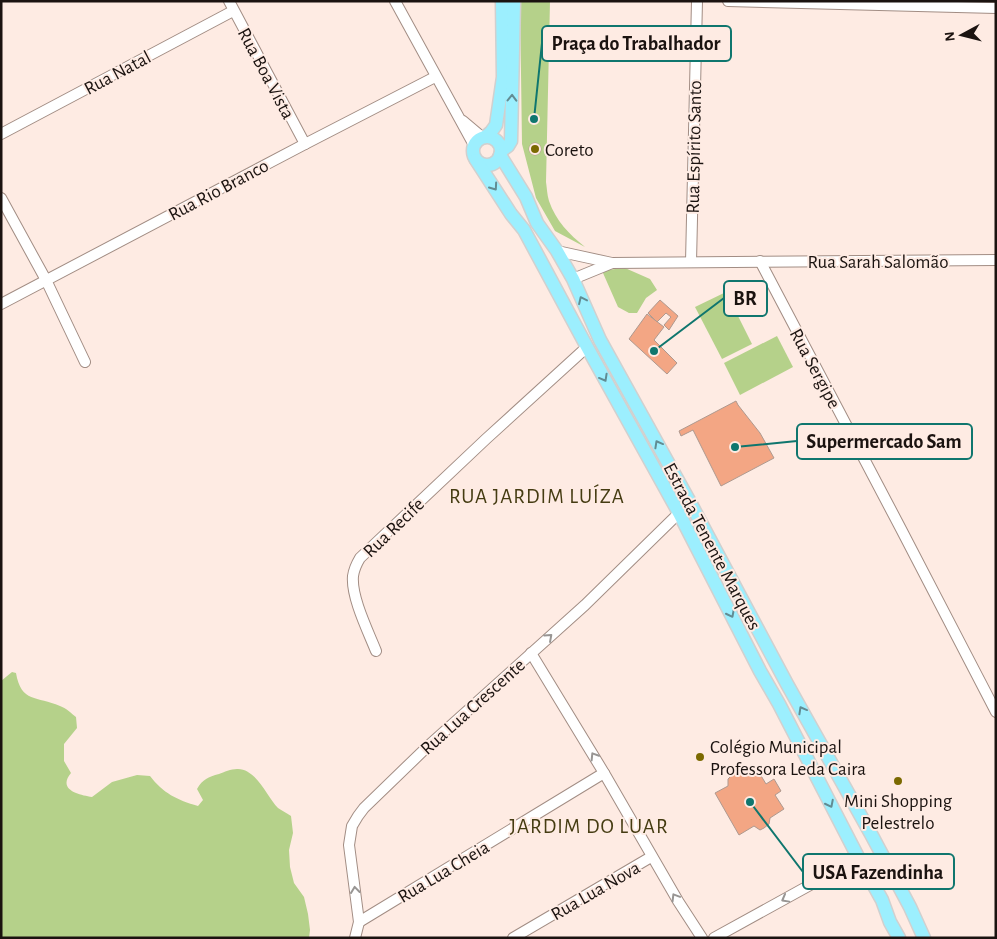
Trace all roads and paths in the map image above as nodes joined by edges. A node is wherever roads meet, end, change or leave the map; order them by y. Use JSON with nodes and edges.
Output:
{"nodes":[{"id":1,"x":394,"y":1,"type":"edge"},
{"id":2,"x":502,"y":1,"type":"edge"},
{"id":3,"x":514,"y":1,"type":"edge"},
{"id":4,"x":697,"y":1,"type":"edge"},
{"id":5,"x":728,"y":1,"type":"edge"},
{"id":6,"x":231,"y":6,"type":"edge"},
{"id":7,"x":996,"y":8,"type":"edge"},
{"id":8,"x":436,"y":77,"type":"junction"},
{"id":9,"x":1,"y":134,"type":"edge"},
{"id":10,"x":480,"y":140,"type":"junction"},
{"id":11,"x":304,"y":144,"type":"junction"},
{"id":12,"x":501,"y":153,"type":"junction"},
{"id":13,"x":476,"y":160,"type":"junction"},
{"id":14,"x":1,"y":198,"type":"edge"},
{"id":15,"x":557,"y":251,"type":"junction"},
{"id":16,"x":537,"y":253,"type":"junction"},
{"id":17,"x":996,"y":260,"type":"edge"},
{"id":18,"x":612,"y":262,"type":"junction"},
{"id":19,"x":691,"y":262,"type":"junction"},
{"id":20,"x":760,"y":262,"type":"junction"},
{"id":21,"x":572,"y":279,"type":"junction"},
{"id":22,"x":46,"y":280,"type":"junction"},
{"id":23,"x":1,"y":304,"type":"edge"},
{"id":24,"x":587,"y":347,"type":"junction"},
{"id":25,"x":85,"y":362,"type":"dead end"},
{"id":26,"x":679,"y":513,"type":"junction"},
{"id":27,"x":376,"y":651,"type":"dead end"},
{"id":28,"x":531,"y":653,"type":"junction"},
{"id":29,"x":996,"y":712,"type":"edge"},
{"id":30,"x":604,"y":773,"type":"junction"},
{"id":31,"x":651,"y":856,"type":"junction"},
{"id":32,"x":858,"y":857,"type":"junction"},
{"id":33,"x":359,"y":922,"type":"junction"},
{"id":34,"x":355,"y":938,"type":"edge"},
{"id":35,"x":513,"y":938,"type":"edge"},
{"id":36,"x":702,"y":938,"type":"edge"},
{"id":37,"x":714,"y":938,"type":"edge"},
{"id":38,"x":898,"y":938,"type":"edge"},
{"id":39,"x":924,"y":938,"type":"edge"}],
"edges":[{"from":1,"to":8,"type":"street"},
{"from":2,"to":10,"type":"main road"},
{"from":12,"to":3,"type":"main road","one_way":true},
{"from":4,"to":19,"type":"street","name":"Rua Espírito Santo"},
{"from":5,"to":7,"type":"street"},
{"from":6,"to":9,"type":"street","name":"Rua Natal"},
{"from":6,"to":11,"type":"street","name":"Rua Boa Vista"},
{"from":8,"to":10,"type":"street"},
{"from":8,"to":11,"type":"street","name":"Rua Rio Branco"},
{"from":10,"to":12,"type":"main road"},
{"from":10,"to":13,"type":"main road"},
{"from":11,"to":22,"type":"street","name":"Rua Rio Branco"},
{"from":12,"to":13,"type":"main road"},
{"from":12,"to":15,"type":"main road","name":"Estrada Tenente Marques"},
{"from":13,"to":16,"type":"main road","name":"Estrada Tenente Marques","one_way":true},
{"from":14,"to":22,"type":"street"},
{"from":15,"to":18,"type":"street"},
{"from":15,"to":21,"type":"main road","name":"Estrada Tenente Marques"},
{"from":16,"to":21,"type":"main road"},
{"from":16,"to":24,"type":"main road","name":"Estrada Tenente Marques"},
{"from":17,"to":20,"type":"street","name":"Rua Sarah Salomão"},
{"from":18,"to":19,"type":"street"},
{"from":18,"to":21,"type":"street"},
{"from":19,"to":20,"type":"street"},
{"from":20,"to":29,"type":"street","name":"Rua Sergipe"},
{"from":39,"to":21,"type":"main road","name":"Estrada Tenente Marques","one_way":true},
{"from":22,"to":23,"type":"street","name":"Rua Rio Branco"},
{"from":22,"to":25,"type":"street"},
{"from":24,"to":26,"type":"main road","name":"Estrada Tenente Marques","one_way":true},
{"from":24,"to":27,"type":"street","name":"Rua Recife"},
{"from":28,"to":26,"type":"street","name":"Rua Lua Crescente","one_way":true},
{"from":26,"to":32,"type":"main road","name":"Estrada Tenente Marques","one_way":true},
{"from":30,"to":28,"type":"street","one_way":true},
{"from":33,"to":28,"type":"street","name":"Rua Lua Crescente","one_way":true},
{"from":30,"to":31,"type":"street"},
{"from":30,"to":33,"type":"street","name":"Rua Lua Cheia"},
{"from":31,"to":35,"type":"street","name":"Rua Lua Nova"},
{"from":36,"to":31,"type":"street","one_way":true},
{"from":32,"to":37,"type":"street","one_way":true},
{"from":32,"to":38,"type":"main road","name":"Estrada Tenente Marques"},
{"from":33,"to":34,"type":"street","name":"Rua Lua Crescente"}]}
